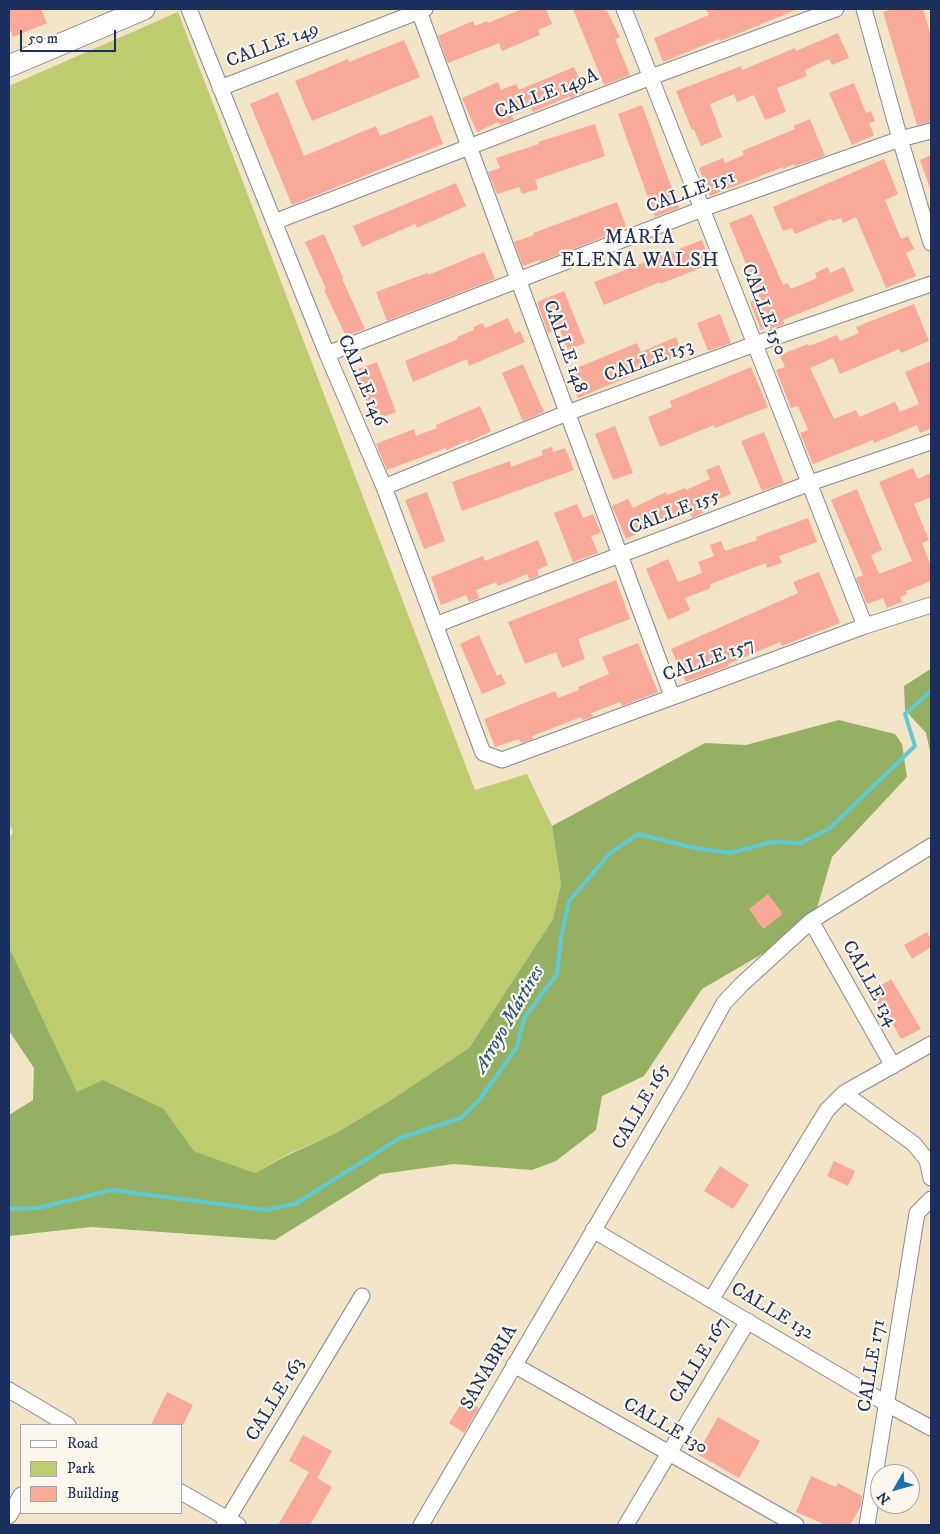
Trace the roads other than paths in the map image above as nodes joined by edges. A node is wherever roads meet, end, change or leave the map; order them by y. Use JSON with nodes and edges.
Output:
{"nodes":[{"id":1,"x":144,"y":9,"type":"edge"},
{"id":2,"x":189,"y":9,"type":"edge"},
{"id":3,"x":624,"y":9,"type":"edge"},
{"id":4,"x":836,"y":9,"type":"edge"},
{"id":5,"x":864,"y":9,"type":"edge"},
{"id":6,"x":422,"y":10,"type":"edge"},
{"id":7,"x":109,"y":16,"type":"edge"},
{"id":8,"x":9,"y":66,"type":"edge"},
{"id":9,"x":651,"y":77,"type":"junction"},
{"id":10,"x":220,"y":88,"type":"junction"},
{"id":11,"x":931,"y":131,"type":"edge"},
{"id":12,"x":900,"y":139,"type":"junction"},
{"id":13,"x":469,"y":147,"type":"junction"},
{"id":14,"x":702,"y":209,"type":"junction"},
{"id":15,"x":274,"y":222,"type":"junction"},
{"id":16,"x":931,"y":243,"type":"edge"},
{"id":17,"x":518,"y":280,"type":"junction"},
{"id":18,"x":931,"y":284,"type":"edge"},
{"id":19,"x":755,"y":344,"type":"junction"},
{"id":20,"x":327,"y":354,"type":"junction"},
{"id":21,"x":567,"y":413,"type":"junction"},
{"id":22,"x":931,"y":442,"type":"edge"},
{"id":23,"x":810,"y":483,"type":"junction"},
{"id":24,"x":384,"y":487,"type":"junction"},
{"id":25,"x":620,"y":556,"type":"junction"},
{"id":26,"x":931,"y":605,"type":"edge"},
{"id":27,"x":435,"y":625,"type":"junction"},
{"id":28,"x":865,"y":626,"type":"junction"},
{"id":29,"x":672,"y":696,"type":"junction"},
{"id":30,"x":502,"y":760,"type":"joint"},
{"id":31,"x":931,"y":846,"type":"edge"},
{"id":32,"x":812,"y":921,"type":"junction"},
{"id":33,"x":931,"y":1044,"type":"edge"},
{"id":34,"x":893,"y":1066,"type":"junction"},
{"id":35,"x":844,"y":1093,"type":"junction"},
{"id":36,"x":931,"y":1179,"type":"edge"},
{"id":37,"x":925,"y":1205,"type":"edge"},
{"id":38,"x":593,"y":1230,"type":"junction"},
{"id":39,"x":362,"y":1296,"type":"dead end"},
{"id":40,"x":711,"y":1300,"type":"junction"},
{"id":41,"x":748,"y":1321,"type":"junction"},
{"id":42,"x":514,"y":1365,"type":"junction"},
{"id":43,"x":9,"y":1390,"type":"edge"},
{"id":44,"x":887,"y":1404,"type":"junction"},
{"id":45,"x":65,"y":1424,"type":"edge"},
{"id":46,"x":931,"y":1428,"type":"edge"},
{"id":47,"x":669,"y":1452,"type":"junction"},
{"id":48,"x":182,"y":1493,"type":"edge"},
{"id":49,"x":20,"y":1497,"type":"edge"},
{"id":50,"x":9,"y":1516,"type":"edge"},
{"id":51,"x":230,"y":1523,"type":"edge"},
{"id":52,"x":420,"y":1525,"type":"edge"},
{"id":53,"x":626,"y":1525,"type":"edge"},
{"id":54,"x":796,"y":1525,"type":"edge"},
{"id":55,"x":867,"y":1525,"type":"edge"}],
"edges":[{"from":1,"to":7,"type":"main road"},
{"from":2,"to":10,"type":"street","name":"CALLE 146"},
{"from":3,"to":9,"type":"street","name":"CALLE 150"},
{"from":4,"to":9,"type":"street","name":"CALLE 149A"},
{"from":5,"to":12,"type":"street"},
{"from":6,"to":10,"type":"street","name":"CALLE 149"},
{"from":6,"to":13,"type":"street","name":"CALLE 148"},
{"from":7,"to":8,"type":"main road"},
{"from":9,"to":13,"type":"street","name":"CALLE 149A"},
{"from":9,"to":14,"type":"street","name":"CALLE 150"},
{"from":10,"to":15,"type":"street","name":"CALLE 146"},
{"from":11,"to":12,"type":"street","name":"CALLE 151"},
{"from":12,"to":14,"type":"street","name":"CALLE 151"},
{"from":12,"to":16,"type":"street"},
{"from":13,"to":15,"type":"street","name":"CALLE 149A"},
{"from":13,"to":17,"type":"street","name":"CALLE 148"},
{"from":14,"to":17,"type":"street","name":"CALLE 151"},
{"from":14,"to":19,"type":"street","name":"CALLE 150"},
{"from":15,"to":20,"type":"street","name":"CALLE 146"},
{"from":17,"to":20,"type":"street","name":"CALLE 151"},
{"from":17,"to":21,"type":"street","name":"CALLE 148"},
{"from":18,"to":19,"type":"street","name":"CALLE 153"},
{"from":19,"to":21,"type":"street","name":"CALLE 153"},
{"from":19,"to":23,"type":"street","name":"CALLE 150"},
{"from":20,"to":24,"type":"street","name":"CALLE 146"},
{"from":21,"to":24,"type":"street","name":"CALLE 153"},
{"from":21,"to":25,"type":"street","name":"CALLE 148"},
{"from":22,"to":23,"type":"street","name":"CALLE 155"},
{"from":23,"to":25,"type":"street","name":"CALLE 155"},
{"from":23,"to":28,"type":"street","name":"CALLE 150"},
{"from":24,"to":27,"type":"street","name":"CALLE 146"},
{"from":25,"to":27,"type":"street","name":"CALLE 155"},
{"from":25,"to":29,"type":"street","name":"CALLE 148"},
{"from":26,"to":28,"type":"street","name":"CALLE 157"},
{"from":27,"to":30,"type":"street","name":"CALLE 146"},
{"from":28,"to":29,"type":"street","name":"CALLE 157"},
{"from":29,"to":30,"type":"street","name":"CALLE 157"},
{"from":31,"to":32,"type":"street","name":"CALLE 165"},
{"from":32,"to":34,"type":"street","name":"CALLE 134"},
{"from":32,"to":38,"type":"street","name":"CALLE 165"},
{"from":33,"to":34,"type":"street","name":"CALLE 167"},
{"from":34,"to":35,"type":"street","name":"CALLE 167"},
{"from":35,"to":36,"type":"street"},
{"from":35,"to":40,"type":"street","name":"CALLE 167"},
{"from":36,"to":37,"type":"street"},
{"from":37,"to":44,"type":"street","name":"CALLE 171"},
{"from":38,"to":40,"type":"street","name":"CALLE 132"},
{"from":38,"to":42,"type":"street","name":"SANABRIA"},
{"from":39,"to":51,"type":"street","name":"CALLE 163"},
{"from":40,"to":41,"type":"street","name":"CALLE 132"},
{"from":41,"to":44,"type":"street","name":"CALLE 132"},
{"from":41,"to":47,"type":"street","name":"CALLE 167"},
{"from":42,"to":47,"type":"street","name":"CALLE 130"},
{"from":42,"to":52,"type":"street","name":"SANABRIA"},
{"from":43,"to":45,"type":"street"},
{"from":44,"to":46,"type":"street","name":"CALLE 132"},
{"from":44,"to":55,"type":"street","name":"CALLE 171"},
{"from":47,"to":53,"type":"street","name":"CALLE 167"},
{"from":47,"to":54,"type":"street","name":"CALLE 130"},
{"from":48,"to":51,"type":"street"},
{"from":49,"to":50,"type":"street"}]}
